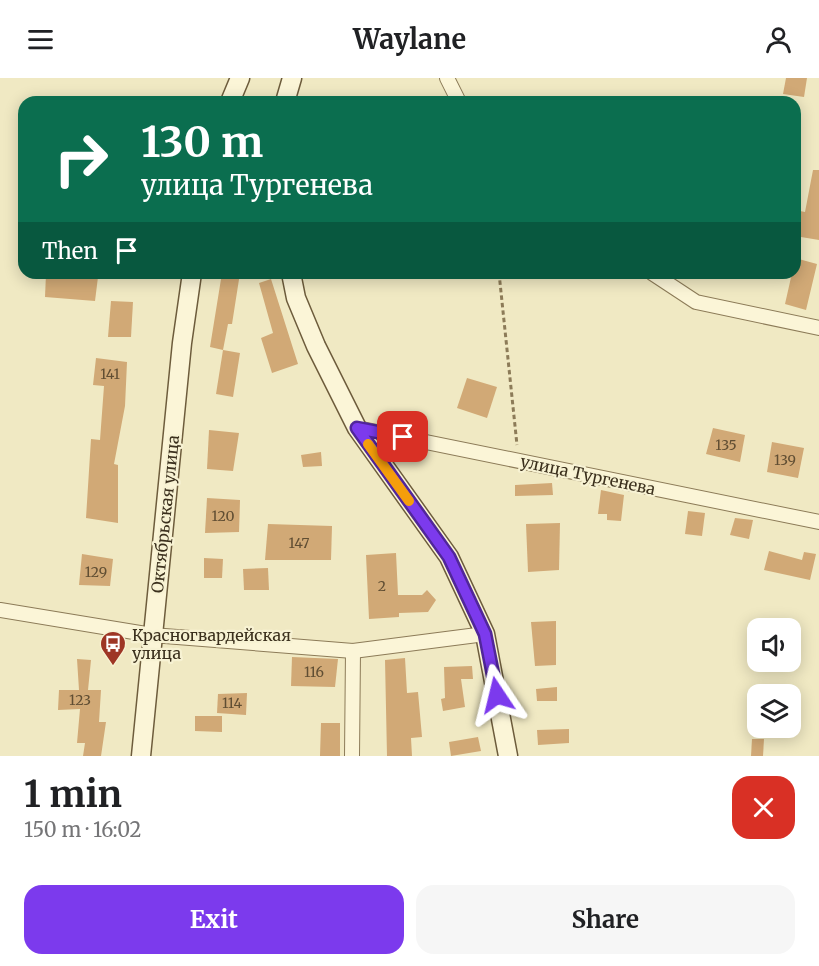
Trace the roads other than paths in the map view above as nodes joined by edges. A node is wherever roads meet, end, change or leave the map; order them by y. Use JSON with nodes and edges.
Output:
{"nodes":[{"id":1,"x":240,"y":78,"type":"edge"},
{"id":2,"x":292,"y":78,"type":"edge"},
{"id":3,"x":447,"y":78,"type":"edge"},
{"id":4,"x":232,"y":96,"type":"edge"},
{"id":5,"x":287,"y":96,"type":"edge"},
{"id":6,"x":456,"y":96,"type":"edge"},
{"id":7,"x":191,"y":279,"type":"edge"},
{"id":8,"x":292,"y":279,"type":"edge"},
{"id":9,"x":661,"y":279,"type":"edge"},
{"id":10,"x":819,"y":328,"type":"edge"},
{"id":11,"x":357,"y":428,"type":"junction"},
{"id":12,"x":819,"y":522,"type":"edge"},
{"id":13,"x":0,"y":610,"type":"edge"},
{"id":14,"x":485,"y":634,"type":"junction"},
{"id":15,"x":152,"y":635,"type":"junction"},
{"id":16,"x":353,"y":651,"type":"junction"},
{"id":17,"x":141,"y":756,"type":"edge"},
{"id":18,"x":352,"y":756,"type":"edge"},
{"id":19,"x":508,"y":756,"type":"edge"}],
"edges":[{"from":1,"to":4,"type":"main road"},
{"from":2,"to":5,"type":"main road"},
{"from":3,"to":6,"type":"street"},
{"from":7,"to":15,"type":"main road","name":"Октябрьская улица"},
{"from":8,"to":11,"type":"main road"},
{"from":9,"to":10,"type":"street"},
{"from":11,"to":12,"type":"street","name":"улица Тургенева"},
{"from":11,"to":14,"type":"main road"},
{"from":13,"to":15,"type":"street"},
{"from":14,"to":16,"type":"street"},
{"from":14,"to":19,"type":"main road"},
{"from":15,"to":16,"type":"street"},
{"from":15,"to":17,"type":"main road","name":"Октябрьская улица"},
{"from":16,"to":18,"type":"street"}]}
